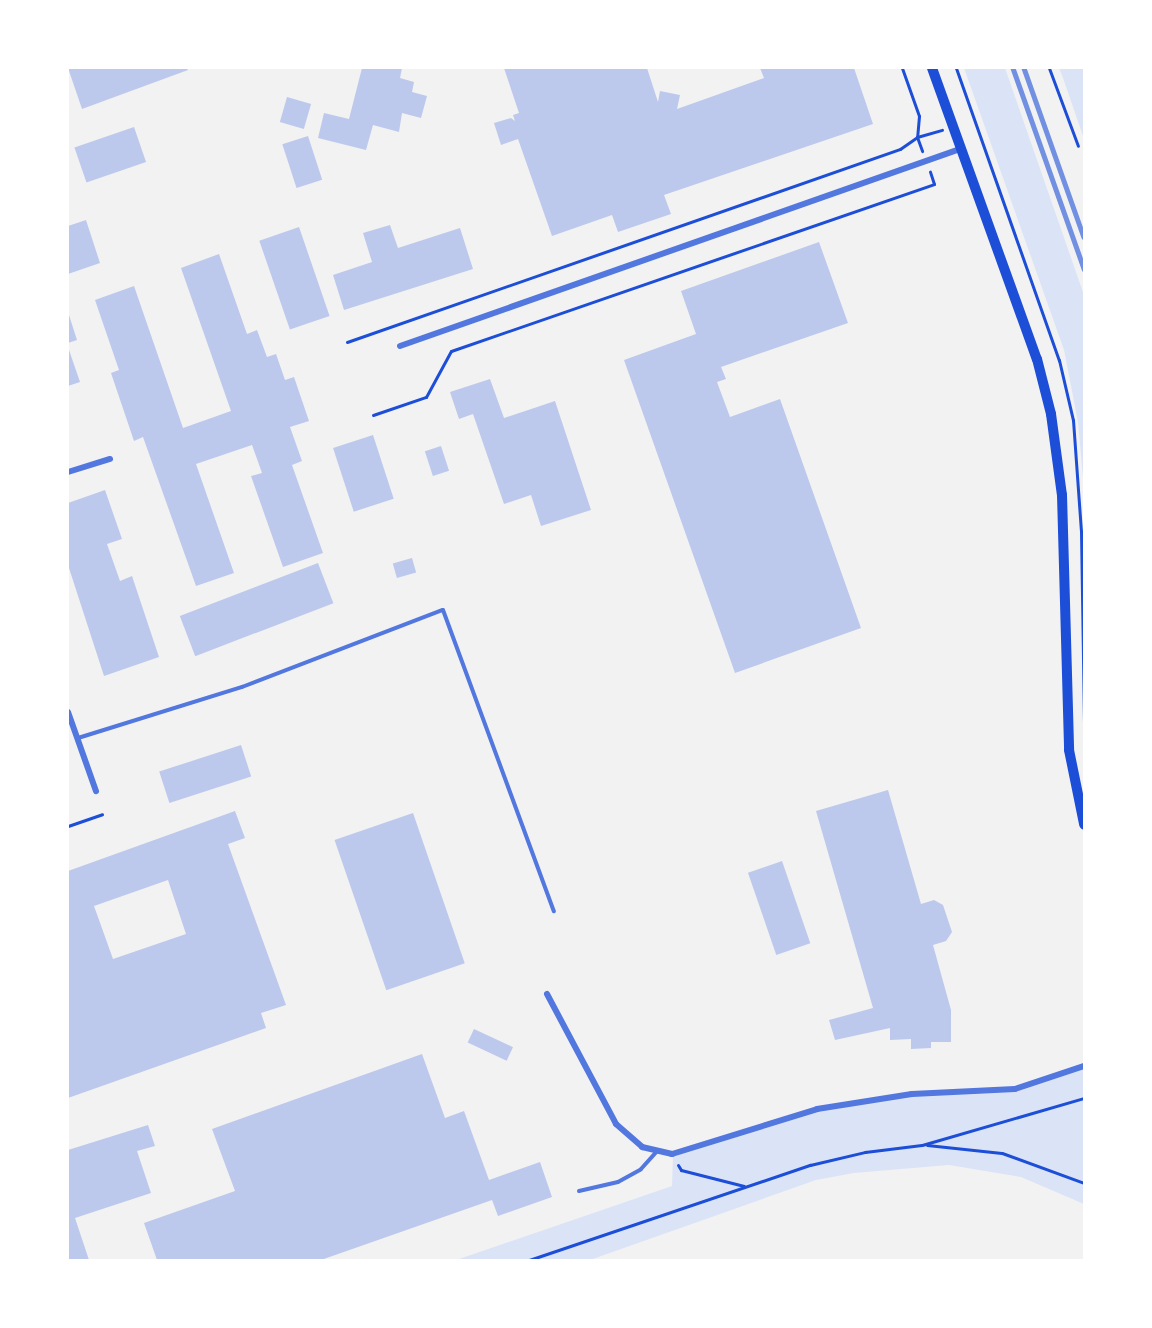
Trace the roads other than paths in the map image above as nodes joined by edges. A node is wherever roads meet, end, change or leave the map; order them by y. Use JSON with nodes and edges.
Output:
{"nodes":[{"id":1,"x":932,"y":68,"type":"edge"},
{"id":2,"x":960,"y":149,"type":"junction"},
{"id":3,"x":400,"y":346,"type":"dead end"},
{"id":4,"x":110,"y":459,"type":"dead end"},
{"id":5,"x":68,"y":472,"type":"edge"},
{"id":6,"x":68,"y":712,"type":"edge"},
{"id":7,"x":77,"y":738,"type":"junction"},
{"id":8,"x":96,"y":791,"type":"dead end"},
{"id":9,"x":1084,"y":824,"type":"edge"},
{"id":10,"x":554,"y":911,"type":"dead end"},
{"id":11,"x":547,"y":994,"type":"dead end"},
{"id":12,"x":1084,"y":1066,"type":"edge"},
{"id":13,"x":657,"y":1150,"type":"junction"},
{"id":14,"x":579,"y":1191,"type":"dead end"}],
"edges":[{"from":1,"to":2,"type":"main road"},
{"from":2,"to":3,"type":"street"},
{"from":2,"to":9,"type":"main road"},
{"from":4,"to":5,"type":"street"},
{"from":6,"to":7,"type":"street"},
{"from":7,"to":8,"type":"street"},
{"from":7,"to":10,"type":"lane"},
{"from":11,"to":13,"type":"street"},
{"from":12,"to":13,"type":"street"},
{"from":13,"to":14,"type":"lane"}]}
